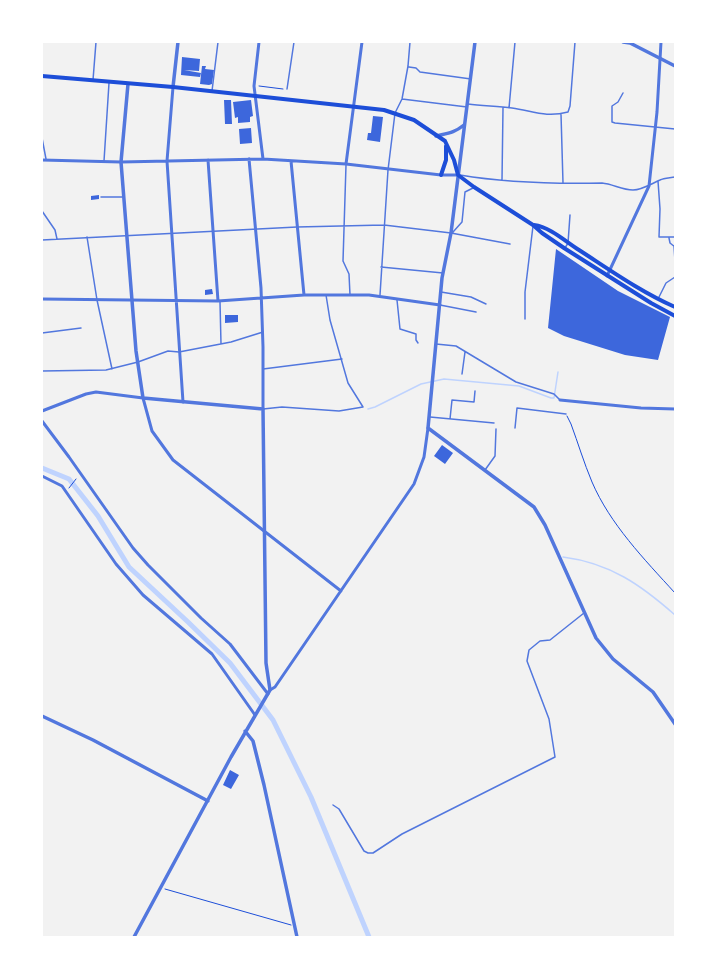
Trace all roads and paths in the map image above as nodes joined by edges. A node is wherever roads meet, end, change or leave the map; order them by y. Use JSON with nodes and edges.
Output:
{"nodes":[{"id":1,"x":96,"y":42,"type":"edge"},
{"id":2,"x":178,"y":42,"type":"edge"},
{"id":3,"x":218,"y":42,"type":"edge"},
{"id":4,"x":259,"y":42,"type":"edge"},
{"id":5,"x":294,"y":42,"type":"edge"},
{"id":6,"x":362,"y":42,"type":"edge"},
{"id":7,"x":410,"y":42,"type":"edge"},
{"id":8,"x":475,"y":42,"type":"edge"},
{"id":9,"x":515,"y":42,"type":"edge"},
{"id":10,"x":575,"y":42,"type":"edge"},
{"id":11,"x":623,"y":42,"type":"edge"},
{"id":12,"x":661,"y":42,"type":"edge"},
{"id":13,"x":659,"y":59,"type":"junction"},
{"id":14,"x":408,"y":66,"type":"junction"},
{"id":15,"x":675,"y":66,"type":"edge"},
{"id":16,"x":42,"y":76,"type":"edge"},
{"id":17,"x":471,"y":79,"type":"junction"},
{"id":18,"x":93,"y":81,"type":"junction"},
{"id":19,"x":109,"y":83,"type":"junction"},
{"id":20,"x":128,"y":84,"type":"junction"},
{"id":21,"x":254,"y":86,"type":"junction"},
{"id":22,"x":173,"y":87,"type":"junction"},
{"id":23,"x":287,"y":89,"type":"joint"},
{"id":24,"x":212,"y":91,"type":"junction"},
{"id":25,"x":623,"y":93,"type":"dead end"},
{"id":26,"x":255,"y":96,"type":"junction"},
{"id":27,"x":402,"y":100,"type":"junction"},
{"id":28,"x":467,"y":106,"type":"junction"},
{"id":29,"x":354,"y":107,"type":"junction"},
{"id":30,"x":503,"y":108,"type":"junction"},
{"id":31,"x":509,"y":108,"type":"junction"},
{"id":32,"x":395,"y":113,"type":"junction"},
{"id":33,"x":561,"y":114,"type":"junction"},
{"id":34,"x":464,"y":125,"type":"junction"},
{"id":35,"x":656,"y":128,"type":"junction"},
{"id":36,"x":675,"y":129,"type":"edge"},
{"id":37,"x":436,"y":136,"type":"junction"},
{"id":38,"x":42,"y":138,"type":"edge"},
{"id":39,"x":447,"y":143,"type":"junction"},
{"id":40,"x":249,"y":159,"type":"junction"},
{"id":41,"x":263,"y":159,"type":"junction"},
{"id":42,"x":44,"y":160,"type":"edge"},
{"id":43,"x":208,"y":160,"type":"junction"},
{"id":44,"x":104,"y":161,"type":"junction"},
{"id":45,"x":168,"y":161,"type":"junction"},
{"id":46,"x":292,"y":161,"type":"junction"},
{"id":47,"x":122,"y":162,"type":"junction"},
{"id":48,"x":346,"y":164,"type":"junction"},
{"id":49,"x":388,"y":170,"type":"junction"},
{"id":50,"x":440,"y":175,"type":"junction"},
{"id":51,"x":458,"y":175,"type":"junction"},
{"id":52,"x":675,"y":176,"type":"edge"},
{"id":53,"x":502,"y":180,"type":"junction"},
{"id":54,"x":658,"y":181,"type":"junction"},
{"id":55,"x":562,"y":184,"type":"junction"},
{"id":56,"x":649,"y":186,"type":"junction"},
{"id":57,"x":474,"y":187,"type":"junction"},
{"id":58,"x":101,"y":197,"type":"dead end"},
{"id":59,"x":124,"y":197,"type":"junction"},
{"id":60,"x":42,"y":211,"type":"edge"},
{"id":61,"x":570,"y":215,"type":"dead end"},
{"id":62,"x":384,"y":224,"type":"junction"},
{"id":63,"x":533,"y":225,"type":"junction"},
{"id":64,"x":344,"y":226,"type":"junction"},
{"id":65,"x":297,"y":227,"type":"junction"},
{"id":66,"x":256,"y":230,"type":"junction"},
{"id":67,"x":212,"y":231,"type":"junction"},
{"id":68,"x":172,"y":233,"type":"junction"},
{"id":69,"x":451,"y":233,"type":"junction"},
{"id":70,"x":127,"y":235,"type":"junction"},
{"id":71,"x":87,"y":237,"type":"junction"},
{"id":72,"x":669,"y":238,"type":"junction"},
{"id":73,"x":675,"y":238,"type":"edge"},
{"id":74,"x":57,"y":239,"type":"junction"},
{"id":75,"x":42,"y":240,"type":"edge"},
{"id":76,"x":568,"y":243,"type":"junction"},
{"id":77,"x":510,"y":244,"type":"dead end"},
{"id":78,"x":674,"y":246,"type":"edge"},
{"id":79,"x":564,"y":248,"type":"junction"},
{"id":80,"x":675,"y":262,"type":"edge"},
{"id":81,"x":382,"y":267,"type":"junction"},
{"id":82,"x":610,"y":270,"type":"junction"},
{"id":83,"x":443,"y":273,"type":"junction"},
{"id":84,"x":607,"y":276,"type":"junction"},
{"id":85,"x":675,"y":277,"type":"edge"},
{"id":86,"x":441,"y":292,"type":"junction"},
{"id":87,"x":304,"y":295,"type":"junction"},
{"id":88,"x":326,"y":295,"type":"junction"},
{"id":89,"x":350,"y":295,"type":"junction"},
{"id":90,"x":380,"y":296,"type":"junction"},
{"id":91,"x":397,"y":298,"type":"junction"},
{"id":92,"x":658,"y":298,"type":"junction"},
{"id":93,"x":42,"y":299,"type":"edge"},
{"id":94,"x":262,"y":299,"type":"junction"},
{"id":95,"x":97,"y":300,"type":"junction"},
{"id":96,"x":133,"y":300,"type":"junction"},
{"id":97,"x":176,"y":300,"type":"junction"},
{"id":98,"x":219,"y":300,"type":"junction"},
{"id":99,"x":486,"y":304,"type":"dead end"},
{"id":100,"x":440,"y":305,"type":"junction"},
{"id":101,"x":675,"y":307,"type":"edge"},
{"id":102,"x":476,"y":312,"type":"dead end"},
{"id":103,"x":675,"y":316,"type":"edge"},
{"id":104,"x":525,"y":319,"type":"dead end"},
{"id":105,"x":81,"y":328,"type":"dead end"},
{"id":106,"x":263,"y":332,"type":"junction"},
{"id":107,"x":42,"y":333,"type":"edge"},
{"id":108,"x":418,"y":343,"type":"dead end"},
{"id":109,"x":221,"y":344,"type":"junction"},
{"id":110,"x":436,"y":344,"type":"junction"},
{"id":111,"x":179,"y":352,"type":"junction"},
{"id":112,"x":465,"y":352,"type":"junction"},
{"id":113,"x":342,"y":359,"type":"junction"},
{"id":114,"x":138,"y":362,"type":"junction"},
{"id":115,"x":112,"y":369,"type":"junction"},
{"id":116,"x":263,"y":369,"type":"junction"},
{"id":117,"x":42,"y":371,"type":"edge"},
{"id":118,"x":462,"y":374,"type":"dead end"},
{"id":119,"x":475,"y":391,"type":"dead end"},
{"id":120,"x":143,"y":398,"type":"junction"},
{"id":121,"x":560,"y":400,"type":"joint"},
{"id":122,"x":183,"y":402,"type":"junction"},
{"id":123,"x":263,"y":409,"type":"junction"},
{"id":124,"x":675,"y":409,"type":"edge"},
{"id":125,"x":42,"y":411,"type":"edge"},
{"id":126,"x":566,"y":414,"type":"joint"},
{"id":127,"x":430,"y":418,"type":"junction"},
{"id":128,"x":450,"y":419,"type":"junction"},
{"id":129,"x":42,"y":421,"type":"edge"},
{"id":130,"x":494,"y":423,"type":"dead end"},
{"id":131,"x":428,"y":428,"type":"junction"},
{"id":132,"x":515,"y":428,"type":"dead end"},
{"id":133,"x":496,"y":429,"type":"dead end"},
{"id":134,"x":485,"y":470,"type":"junction"},
{"id":135,"x":42,"y":476,"type":"edge"},
{"id":136,"x":76,"y":479,"type":"dead end"},
{"id":137,"x":67,"y":490,"type":"dead end"},
{"id":138,"x":264,"y":532,"type":"junction"},
{"id":139,"x":341,"y":591,"type":"junction"},
{"id":140,"x":675,"y":593,"type":"edge"},
{"id":141,"x":584,"y":613,"type":"junction"},
{"id":142,"x":268,"y":693,"type":"junction"},
{"id":143,"x":257,"y":713,"type":"junction"},
{"id":144,"x":42,"y":716,"type":"edge"},
{"id":145,"x":675,"y":724,"type":"edge"},
{"id":146,"x":245,"y":731,"type":"junction"},
{"id":147,"x":208,"y":801,"type":"junction"},
{"id":148,"x":333,"y":805,"type":"dead end"},
{"id":149,"x":161,"y":888,"type":"junction"},
{"id":150,"x":294,"y":926,"type":"junction"},
{"id":151,"x":134,"y":937,"type":"edge"},
{"id":152,"x":297,"y":937,"type":"edge"}],
"edges":[{"from":1,"to":18,"type":"lane"},
{"from":2,"to":22,"type":"street"},
{"from":3,"to":24,"type":"lane"},
{"from":4,"to":21,"type":"street"},
{"from":5,"to":23,"type":"lane"},
{"from":6,"to":29,"type":"street"},
{"from":7,"to":14,"type":"lane"},
{"from":8,"to":17,"type":"street"},
{"from":9,"to":31,"type":"lane"},
{"from":10,"to":33,"type":"lane"},
{"from":11,"to":13,"type":"street"},
{"from":12,"to":13,"type":"street"},
{"from":13,"to":15,"type":"street"},
{"from":13,"to":35,"type":"street"},
{"from":14,"to":17,"type":"lane"},
{"from":14,"to":27,"type":"lane"},
{"from":16,"to":18,"type":"main road"},
{"from":17,"to":28,"type":"street"},
{"from":18,"to":19,"type":"main road"},
{"from":19,"to":20,"type":"main road"},
{"from":19,"to":44,"type":"lane"},
{"from":20,"to":22,"type":"main road"},
{"from":20,"to":47,"type":"street"},
{"from":21,"to":23,"type":"path"},
{"from":21,"to":26,"type":"street"},
{"from":22,"to":24,"type":"main road"},
{"from":22,"to":45,"type":"street"},
{"from":24,"to":26,"type":"main road"},
{"from":25,"to":35,"type":"lane"},
{"from":26,"to":29,"type":"main road"},
{"from":26,"to":41,"type":"street"},
{"from":27,"to":28,"type":"lane"},
{"from":27,"to":32,"type":"lane"},
{"from":28,"to":30,"type":"lane"},
{"from":28,"to":34,"type":"street"},
{"from":29,"to":32,"type":"main road"},
{"from":29,"to":48,"type":"street"},
{"from":30,"to":31,"type":"lane"},
{"from":30,"to":53,"type":"lane"},
{"from":31,"to":33,"type":"lane"},
{"from":32,"to":37,"type":"main road"},
{"from":32,"to":49,"type":"lane"},
{"from":33,"to":55,"type":"lane"},
{"from":34,"to":37,"type":"street"},
{"from":34,"to":51,"type":"street"},
{"from":35,"to":36,"type":"lane"},
{"from":35,"to":56,"type":"street"},
{"from":37,"to":39,"type":"main road"},
{"from":38,"to":42,"type":"lane"},
{"from":39,"to":50,"type":"main road"},
{"from":39,"to":51,"type":"main road"},
{"from":40,"to":41,"type":"street"},
{"from":40,"to":43,"type":"street"},
{"from":40,"to":66,"type":"street"},
{"from":41,"to":46,"type":"street"},
{"from":42,"to":44,"type":"street"},
{"from":43,"to":45,"type":"street"},
{"from":43,"to":67,"type":"street"},
{"from":44,"to":47,"type":"street"},
{"from":45,"to":47,"type":"street"},
{"from":45,"to":68,"type":"street"},
{"from":46,"to":48,"type":"street"},
{"from":46,"to":65,"type":"street"},
{"from":47,"to":59,"type":"street"},
{"from":48,"to":49,"type":"street"},
{"from":48,"to":64,"type":"lane"},
{"from":49,"to":50,"type":"street"},
{"from":49,"to":62,"type":"lane"},
{"from":50,"to":51,"type":"street"},
{"from":51,"to":53,"type":"lane"},
{"from":51,"to":57,"type":"main road"},
{"from":51,"to":69,"type":"street"},
{"from":52,"to":54,"type":"lane"},
{"from":53,"to":55,"type":"lane"},
{"from":54,"to":56,"type":"lane"},
{"from":54,"to":72,"type":"lane"},
{"from":55,"to":56,"type":"lane"},
{"from":56,"to":82,"type":"street"},
{"from":57,"to":63,"type":"main road"},
{"from":57,"to":69,"type":"lane"},
{"from":58,"to":59,"type":"lane"},
{"from":59,"to":70,"type":"street"},
{"from":60,"to":74,"type":"lane"},
{"from":61,"to":76,"type":"lane"},
{"from":62,"to":64,"type":"lane"},
{"from":62,"to":69,"type":"lane"},
{"from":62,"to":81,"type":"lane"},
{"from":63,"to":76,"type":"main road"},
{"from":63,"to":79,"type":"main road"},
{"from":63,"to":104,"type":"lane"},
{"from":64,"to":65,"type":"lane"},
{"from":64,"to":89,"type":"lane"},
{"from":65,"to":66,"type":"lane"},
{"from":65,"to":87,"type":"street"},
{"from":66,"to":67,"type":"lane"},
{"from":66,"to":94,"type":"street"},
{"from":67,"to":68,"type":"lane"},
{"from":67,"to":98,"type":"street"},
{"from":68,"to":70,"type":"lane"},
{"from":68,"to":97,"type":"street"},
{"from":69,"to":77,"type":"lane"},
{"from":69,"to":83,"type":"street"},
{"from":70,"to":71,"type":"lane"},
{"from":70,"to":96,"type":"street"},
{"from":71,"to":74,"type":"lane"},
{"from":71,"to":95,"type":"lane"},
{"from":72,"to":73,"type":"lane"},
{"from":72,"to":78,"type":"lane"},
{"from":74,"to":75,"type":"lane"},
{"from":76,"to":79,"type":"lane"},
{"from":76,"to":82,"type":"main road"},
{"from":78,"to":80,"type":"lane"},
{"from":79,"to":84,"type":"main road"},
{"from":81,"to":83,"type":"lane"},
{"from":81,"to":90,"type":"lane"},
{"from":82,"to":84,"type":"street"},
{"from":82,"to":92,"type":"main road"},
{"from":83,"to":86,"type":"street"},
{"from":84,"to":103,"type":"main road"},
{"from":85,"to":92,"type":"lane"},
{"from":86,"to":99,"type":"lane"},
{"from":86,"to":100,"type":"street"},
{"from":87,"to":88,"type":"street"},
{"from":87,"to":94,"type":"street"},
{"from":88,"to":89,"type":"street"},
{"from":88,"to":113,"type":"lane"},
{"from":89,"to":90,"type":"street"},
{"from":90,"to":91,"type":"street"},
{"from":91,"to":100,"type":"street"},
{"from":91,"to":108,"type":"lane"},
{"from":92,"to":101,"type":"main road"},
{"from":93,"to":95,"type":"street"},
{"from":94,"to":98,"type":"street"},
{"from":94,"to":106,"type":"street"},
{"from":95,"to":96,"type":"street"},
{"from":95,"to":115,"type":"lane"},
{"from":96,"to":97,"type":"street"},
{"from":96,"to":114,"type":"street"},
{"from":97,"to":98,"type":"street"},
{"from":97,"to":111,"type":"street"},
{"from":98,"to":109,"type":"lane"},
{"from":100,"to":102,"type":"lane"},
{"from":100,"to":110,"type":"street"},
{"from":105,"to":107,"type":"lane"},
{"from":106,"to":109,"type":"lane"},
{"from":106,"to":116,"type":"street"},
{"from":109,"to":111,"type":"lane"},
{"from":110,"to":112,"type":"lane"},
{"from":110,"to":127,"type":"street"},
{"from":111,"to":114,"type":"lane"},
{"from":111,"to":122,"type":"street"},
{"from":112,"to":118,"type":"lane"},
{"from":112,"to":121,"type":"lane"},
{"from":113,"to":116,"type":"lane"},
{"from":113,"to":123,"type":"lane"},
{"from":114,"to":115,"type":"lane"},
{"from":114,"to":120,"type":"street"},
{"from":115,"to":117,"type":"lane"},
{"from":116,"to":123,"type":"street"},
{"from":119,"to":128,"type":"lane"},
{"from":120,"to":122,"type":"street"},
{"from":120,"to":125,"type":"street"},
{"from":120,"to":138,"type":"street"},
{"from":121,"to":124,"type":"street"},
{"from":122,"to":123,"type":"street"},
{"from":123,"to":138,"type":"street"},
{"from":126,"to":132,"type":"lane"},
{"from":126,"to":140,"type":"path"},
{"from":127,"to":128,"type":"lane"},
{"from":127,"to":131,"type":"street"},
{"from":128,"to":130,"type":"lane"},
{"from":129,"to":142,"type":"street"},
{"from":131,"to":134,"type":"street"},
{"from":131,"to":139,"type":"street"},
{"from":133,"to":134,"type":"lane"},
{"from":134,"to":141,"type":"street"},
{"from":135,"to":143,"type":"street"},
{"from":136,"to":137,"type":"path"},
{"from":138,"to":139,"type":"street"},
{"from":138,"to":142,"type":"street"},
{"from":139,"to":142,"type":"street"},
{"from":141,"to":145,"type":"street"},
{"from":141,"to":148,"type":"lane"},
{"from":142,"to":143,"type":"street"},
{"from":143,"to":146,"type":"street"},
{"from":144,"to":147,"type":"street"},
{"from":146,"to":147,"type":"street"},
{"from":146,"to":150,"type":"street"},
{"from":147,"to":149,"type":"street"},
{"from":149,"to":150,"type":"path"},
{"from":149,"to":151,"type":"street"},
{"from":150,"to":152,"type":"street"}]}
